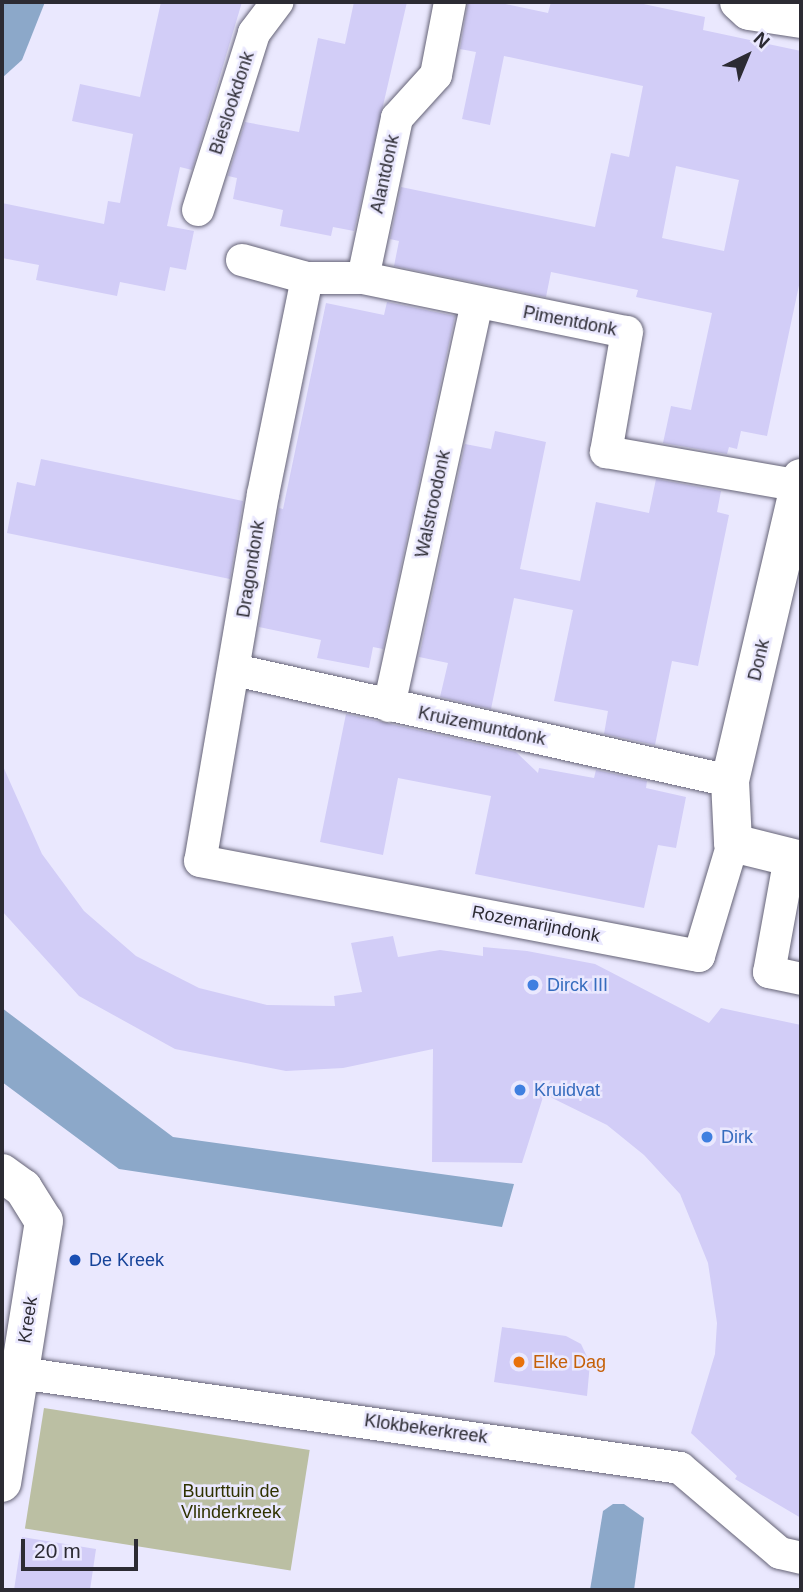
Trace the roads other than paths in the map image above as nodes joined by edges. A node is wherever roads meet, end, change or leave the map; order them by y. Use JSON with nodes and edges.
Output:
{"nodes":[{"id":1,"x":277,"y":2,"type":"edge"},
{"id":2,"x":450,"y":2,"type":"edge"},
{"id":3,"x":738,"y":2,"type":"edge"},
{"id":4,"x":801,"y":19,"type":"edge"},
{"id":5,"x":198,"y":210,"type":"dead end"},
{"id":6,"x":242,"y":260,"type":"dead end"},
{"id":7,"x":307,"y":278,"type":"junction"},
{"id":8,"x":363,"y":278,"type":"junction"},
{"id":9,"x":477,"y":302,"type":"junction"},
{"id":10,"x":801,"y":483,"type":"edge"},
{"id":11,"x":235,"y":670,"type":"junction"},
{"id":12,"x":389,"y":706,"type":"junction"},
{"id":13,"x":730,"y":781,"type":"junction"},
{"id":14,"x":733,"y":844,"type":"junction"},
{"id":15,"x":796,"y":858,"type":"edge"},
{"id":16,"x":200,"y":861,"type":"joint"},
{"id":17,"x":801,"y":979,"type":"edge"},
{"id":18,"x":2,"y":1173,"type":"edge"},
{"id":19,"x":20,"y":1373,"type":"junction"},
{"id":20,"x":2,"y":1483,"type":"edge"},
{"id":21,"x":801,"y":1558,"type":"edge"}],
"edges":[{"from":1,"to":5,"type":"street","name":"Bieslookdonk"},
{"from":2,"to":8,"type":"street","name":"Alantdonk"},
{"from":3,"to":4,"type":"street"},
{"from":6,"to":7,"type":"street","name":"Pimentdonk"},
{"from":7,"to":8,"type":"street","name":"Pimentdonk"},
{"from":7,"to":11,"type":"street","name":"Dragondonk"},
{"from":8,"to":9,"type":"street","name":"Pimentdonk"},
{"from":9,"to":10,"type":"street","name":"Pimentdonk"},
{"from":9,"to":12,"type":"street","name":"Walstroodonk"},
{"from":10,"to":13,"type":"street","name":"Donk"},
{"from":11,"to":12,"type":"street","name":"Kruizemuntdonk"},
{"from":11,"to":16,"type":"street","name":"Dragondonk"},
{"from":12,"to":13,"type":"street","name":"Kruizemuntdonk"},
{"from":13,"to":14,"type":"street","name":"Donk"},
{"from":14,"to":15,"type":"street"},
{"from":14,"to":16,"type":"street","name":"Rozemarijndonk"},
{"from":15,"to":17,"type":"street"},
{"from":18,"to":19,"type":"street","name":"Kreek"},
{"from":19,"to":20,"type":"street","name":"Kreek"},
{"from":19,"to":21,"type":"street","name":"Klokbekerkreek"}]}
